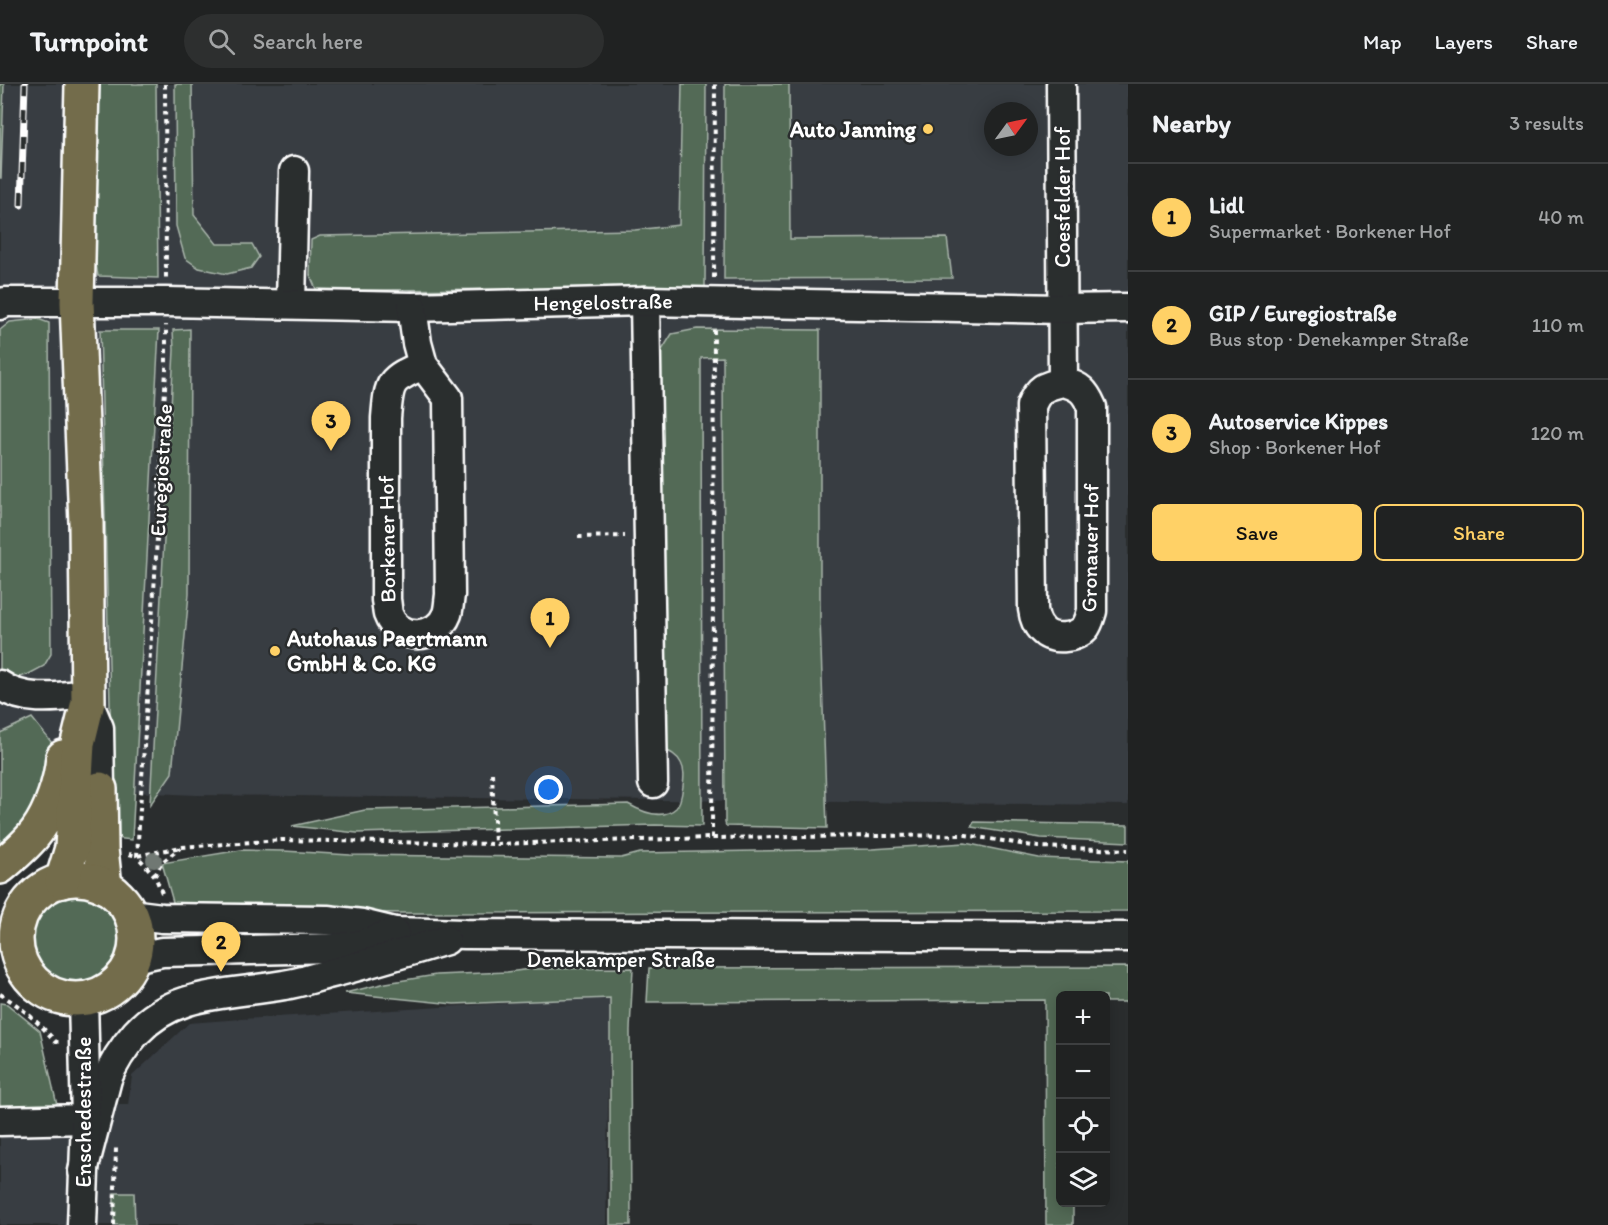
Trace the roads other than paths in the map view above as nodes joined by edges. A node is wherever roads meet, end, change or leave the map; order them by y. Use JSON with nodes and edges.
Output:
{"nodes":[{"id":1,"x":82,"y":84,"type":"edge"},
{"id":2,"x":1061,"y":84,"type":"edge"},
{"id":3,"x":294,"y":171,"type":"dead end"},
{"id":4,"x":645,"y":301,"type":"junction"},
{"id":5,"x":77,"y":302,"type":"junction"},
{"id":6,"x":0,"y":304,"type":"edge"},
{"id":7,"x":291,"y":304,"type":"junction"},
{"id":8,"x":412,"y":307,"type":"junction"},
{"id":9,"x":1128,"y":308,"type":"edge"},
{"id":10,"x":1062,"y":309,"type":"junction"},
{"id":11,"x":423,"y":364,"type":"junction"},
{"id":12,"x":1063,"y":382,"type":"junction"},
{"id":13,"x":2,"y":689,"type":"edge"},
{"id":14,"x":88,"y":698,"type":"junction"},
{"id":15,"x":653,"y":783,"type":"dead end"},
{"id":16,"x":100,"y":789,"type":"joint"},
{"id":17,"x":0,"y":867,"type":"edge"},
{"id":18,"x":62,"y":881,"type":"junction"},
{"id":19,"x":105,"y":887,"type":"junction"},
{"id":20,"x":130,"y":914,"type":"junction"},
{"id":21,"x":395,"y":932,"type":"junction"},
{"id":22,"x":465,"y":934,"type":"junction"},
{"id":23,"x":8,"y":935,"type":"edge"},
{"id":24,"x":1128,"y":937,"type":"edge"},
{"id":25,"x":133,"y":958,"type":"junction"},
{"id":26,"x":83,"y":999,"type":"junction"},
{"id":27,"x":86,"y":1119,"type":"junction"},
{"id":28,"x":0,"y":1121,"type":"edge"},
{"id":29,"x":83,"y":1170,"type":"junction"},
{"id":30,"x":82,"y":1225,"type":"edge"}],
"edges":[{"from":1,"to":5,"type":"main road"},
{"from":2,"to":10,"type":"street","name":"Coesfelder Hof"},
{"from":3,"to":7,"type":"street"},
{"from":4,"to":8,"type":"street","name":"Hengelostraße"},
{"from":4,"to":10,"type":"street","name":"Hengelostraße"},
{"from":4,"to":15,"type":"street"},
{"from":5,"to":6,"type":"street","name":"Hengelostraße"},
{"from":5,"to":7,"type":"street","name":"Hengelostraße"},
{"from":5,"to":14,"type":"main road"},
{"from":7,"to":8,"type":"street","name":"Hengelostraße"},
{"from":8,"to":11,"type":"street","name":"Borkener Hof"},
{"from":9,"to":10,"type":"street","name":"Hengelostraße"},
{"from":10,"to":12,"type":"street"},
{"from":11,"to":11,"type":"street","name":"Borkener Hof"},
{"from":12,"to":12,"type":"street","name":"Gronauer Hof"},
{"from":13,"to":14,"type":"street"},
{"from":14,"to":16,"type":"street"},
{"from":14,"to":17,"type":"main road"},
{"from":14,"to":18,"type":"main road"},
{"from":16,"to":19,"type":"main road"},
{"from":18,"to":19,"type":"main road"},
{"from":18,"to":23,"type":"main road"},
{"from":19,"to":20,"type":"main road"},
{"from":20,"to":21,"type":"street","name":"Denekamper Straße"},
{"from":20,"to":25,"type":"main road"},
{"from":21,"to":22,"type":"street","name":"Denekamper Straße"},
{"from":21,"to":25,"type":"street","name":"Denekamper Straße"},
{"from":22,"to":24,"type":"street","name":"Denekamper Straße"},
{"from":22,"to":29,"type":"street"},
{"from":23,"to":26,"type":"main road"},
{"from":25,"to":26,"type":"main road"},
{"from":26,"to":27,"type":"street","name":"Enschedestraße"},
{"from":27,"to":28,"type":"street"},
{"from":27,"to":29,"type":"street","name":"Enschedestraße"},
{"from":29,"to":30,"type":"street","name":"Enschedestraße"}]}
